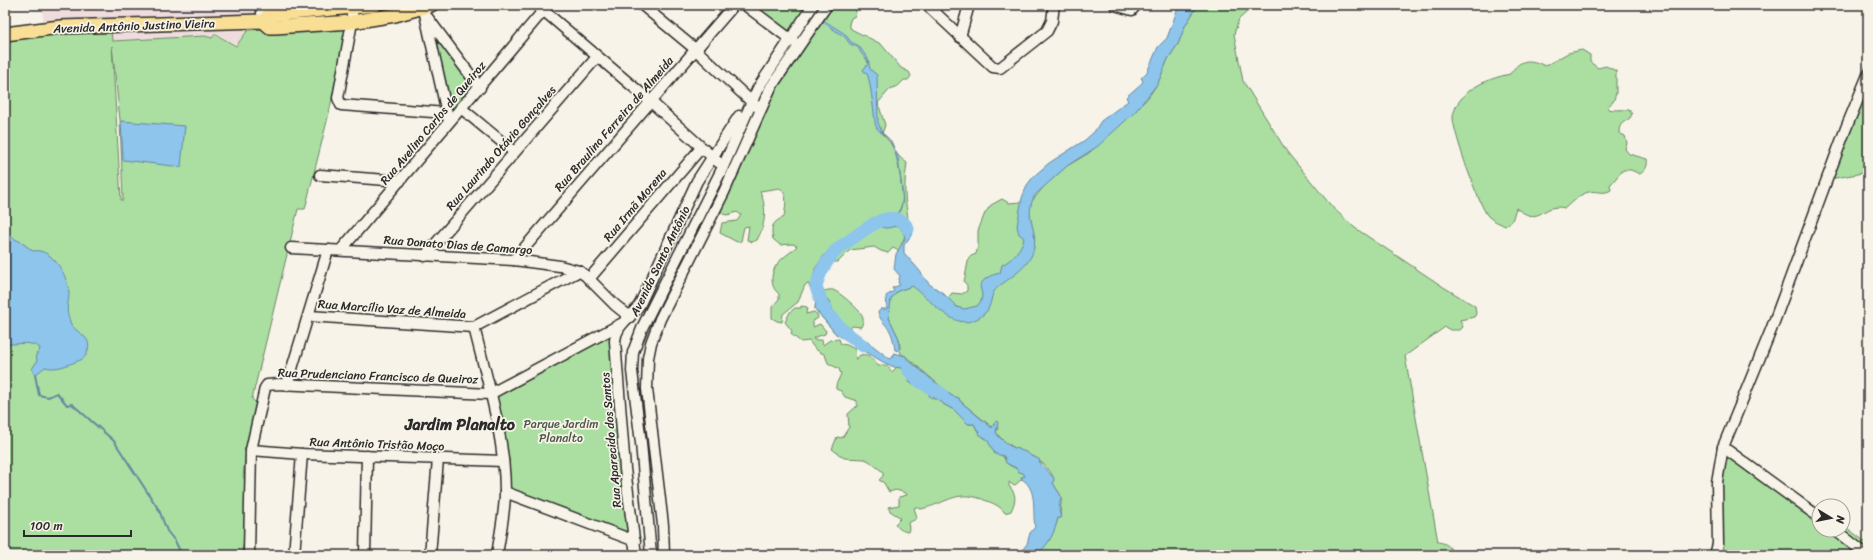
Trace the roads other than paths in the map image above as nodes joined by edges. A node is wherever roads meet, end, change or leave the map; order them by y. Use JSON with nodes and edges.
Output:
{"nodes":[{"id":1,"x":261,"y":5,"type":"edge"},
{"id":2,"x":375,"y":5,"type":"edge"},
{"id":3,"x":642,"y":5,"type":"edge"},
{"id":4,"x":734,"y":5,"type":"edge"},
{"id":5,"x":745,"y":5,"type":"edge"},
{"id":6,"x":813,"y":5,"type":"edge"},
{"id":7,"x":827,"y":5,"type":"edge"},
{"id":8,"x":927,"y":5,"type":"edge"},
{"id":9,"x":969,"y":5,"type":"edge"},
{"id":10,"x":1054,"y":5,"type":"edge"},
{"id":11,"x":1115,"y":5,"type":"edge"},
{"id":12,"x":1135,"y":7,"type":"edge"},
{"id":13,"x":352,"y":8,"type":"junction"},
{"id":14,"x":426,"y":8,"type":"edge"},
{"id":15,"x":540,"y":8,"type":"edge"},
{"id":16,"x":263,"y":21,"type":"junction"},
{"id":17,"x":352,"y":22,"type":"junction"},
{"id":18,"x":5,"y":34,"type":"edge"},
{"id":19,"x":960,"y":37,"type":"junction"},
{"id":20,"x":790,"y":40,"type":"junction"},
{"id":21,"x":799,"y":46,"type":"junction"},
{"id":22,"x":695,"y":49,"type":"junction"},
{"id":23,"x":597,"y":57,"type":"junction"},
{"id":24,"x":1868,"y":74,"type":"edge"},
{"id":25,"x":480,"y":88,"type":"junction"},
{"id":26,"x":650,"y":101,"type":"junction"},
{"id":27,"x":750,"y":101,"type":"junction"},
{"id":28,"x":461,"y":108,"type":"junction"},
{"id":29,"x":760,"y":110,"type":"junction"},
{"id":30,"x":447,"y":117,"type":"junction"},
{"id":31,"x":701,"y":148,"type":"junction"},
{"id":32,"x":514,"y":152,"type":"junction"},
{"id":33,"x":713,"y":158,"type":"junction"},
{"id":34,"x":723,"y":167,"type":"junction"},
{"id":35,"x":732,"y":174,"type":"junction"},
{"id":36,"x":320,"y":175,"type":"dead end"},
{"id":37,"x":400,"y":181,"type":"junction"},
{"id":38,"x":291,"y":248,"type":"dead end"},
{"id":39,"x":328,"y":250,"type":"junction"},
{"id":40,"x":340,"y":250,"type":"junction"},
{"id":41,"x":425,"y":256,"type":"junction"},
{"id":42,"x":514,"y":260,"type":"junction"},
{"id":43,"x":579,"y":271,"type":"junction"},
{"id":44,"x":589,"y":279,"type":"junction"},
{"id":45,"x":308,"y":316,"type":"junction"},
{"id":46,"x":630,"y":317,"type":"junction"},
{"id":47,"x":621,"y":324,"type":"junction"},
{"id":48,"x":474,"y":327,"type":"junction"},
{"id":49,"x":288,"y":385,"type":"junction"},
{"id":50,"x":490,"y":394,"type":"junction"},
{"id":51,"x":1723,"y":447,"type":"junction"},
{"id":52,"x":251,"y":450,"type":"junction"},
{"id":53,"x":302,"y":454,"type":"junction"},
{"id":54,"x":367,"y":456,"type":"junction"},
{"id":55,"x":438,"y":459,"type":"junction"},
{"id":56,"x":503,"y":461,"type":"junction"},
{"id":57,"x":505,"y":492,"type":"junction"},
{"id":58,"x":1811,"y":512,"type":"edge"},
{"id":59,"x":1845,"y":538,"type":"edge"},
{"id":60,"x":635,"y":541,"type":"junction"},
{"id":61,"x":248,"y":555,"type":"edge"},
{"id":62,"x":294,"y":555,"type":"edge"},
{"id":63,"x":365,"y":555,"type":"edge"},
{"id":64,"x":430,"y":555,"type":"edge"},
{"id":65,"x":497,"y":555,"type":"edge"},
{"id":66,"x":636,"y":555,"type":"edge"},
{"id":67,"x":651,"y":555,"type":"edge"},
{"id":68,"x":664,"y":555,"type":"edge"},
{"id":69,"x":1715,"y":555,"type":"edge"},
{"id":70,"x":1867,"y":555,"type":"edge"}],
"edges":[{"from":1,"to":16,"type":"street"},
{"from":2,"to":13,"type":"main road","name":"Avenida Antônio Justino Vieira"},
{"from":3,"to":22,"type":"street"},
{"from":4,"to":22,"type":"street","name":"Rua Braulino Ferreira de Almeida"},
{"from":5,"to":20,"type":"street"},
{"from":6,"to":20,"type":"street","name":"Avenida Santo Antônio"},
{"from":7,"to":21,"type":"street"},
{"from":8,"to":19,"type":"street"},
{"from":9,"to":19,"type":"street"},
{"from":10,"to":19,"type":"street"},
{"from":11,"to":12,"type":"street"},
{"from":13,"to":16,"type":"main road","name":"Avenida Antônio Justino Vieira"},
{"from":13,"to":17,"type":"street"},
{"from":14,"to":17,"type":"main road","name":"Avenida Antônio Justino Vieira"},
{"from":14,"to":25,"type":"street"},
{"from":14,"to":30,"type":"street"},
{"from":15,"to":23,"type":"street"},
{"from":15,"to":25,"type":"street","name":"Rua Avelino Carlos de Queiroz"},
{"from":16,"to":17,"type":"main road","name":"Avenida Antônio Justino Vieira"},
{"from":16,"to":18,"type":"main road","name":"Avenida Antônio Justino Vieira"},
{"from":17,"to":30,"type":"street"},
{"from":20,"to":21,"type":"street"},
{"from":20,"to":27,"type":"street","name":"Avenida Santo Antônio"},
{"from":21,"to":29,"type":"street"},
{"from":22,"to":26,"type":"street","name":"Rua Braulino Ferreira de Almeida"},
{"from":22,"to":27,"type":"street"},
{"from":23,"to":26,"type":"street"},
{"from":23,"to":32,"type":"street","name":"Rua Laurindo Otávio Gonçalves"},
{"from":24,"to":51,"type":"street"},
{"from":25,"to":28,"type":"street","name":"Rua Avelino Carlos de Queiroz"},
{"from":26,"to":31,"type":"street"},
{"from":26,"to":42,"type":"street","name":"Rua Braulino Ferreira de Almeida"},
{"from":27,"to":29,"type":"street"},
{"from":27,"to":33,"type":"street"},
{"from":27,"to":34,"type":"street","name":"Avenida Santo Antônio"},
{"from":28,"to":30,"type":"street","name":"Rua Avelino Carlos de Queiroz"},
{"from":28,"to":32,"type":"street"},
{"from":29,"to":35,"type":"street"},
{"from":30,"to":37,"type":"street","name":"Rua Avelino Carlos de Queiroz"},
{"from":31,"to":33,"type":"street"},
{"from":31,"to":44,"type":"street","name":"Rua Irmã Morena"},
{"from":32,"to":41,"type":"street","name":"Rua Laurindo Otávio Gonçalves"},
{"from":33,"to":34,"type":"street"},
{"from":33,"to":46,"type":"street"},
{"from":34,"to":35,"type":"street"},
{"from":34,"to":67,"type":"street","name":"Avenida Santo Antônio"},
{"from":35,"to":68,"type":"street"},
{"from":36,"to":37,"type":"street"},
{"from":37,"to":40,"type":"street","name":"Rua Avelino Carlos de Queiroz"},
{"from":38,"to":39,"type":"street","name":"Rua Donato Dias de Camargo"},
{"from":39,"to":40,"type":"street","name":"Rua Donato Dias de Camargo"},
{"from":39,"to":45,"type":"street"},
{"from":40,"to":41,"type":"street","name":"Rua Donato Dias de Camargo"},
{"from":41,"to":42,"type":"street","name":"Rua Donato Dias de Camargo"},
{"from":42,"to":43,"type":"street","name":"Rua Donato Dias de Camargo"},
{"from":43,"to":44,"type":"street","name":"Rua Donato Dias de Camargo"},
{"from":43,"to":48,"type":"street"},
{"from":44,"to":46,"type":"street","name":"Rua Donato Dias de Camargo"},
{"from":45,"to":48,"type":"street","name":"Rua Marcílio Vaz de Almeida"},
{"from":45,"to":49,"type":"street"},
{"from":46,"to":47,"type":"street"},
{"from":47,"to":50,"type":"street"},
{"from":47,"to":60,"type":"street","name":"Rua Aparecido dos Santos"},
{"from":48,"to":50,"type":"street"},
{"from":49,"to":50,"type":"street","name":"Rua Prudenciano Francisco de Queiroz"},
{"from":49,"to":52,"type":"street","name":"Rua Prudenciano Francisco de Queiroz"},
{"from":50,"to":56,"type":"street"},
{"from":51,"to":58,"type":"street"},
{"from":51,"to":69,"type":"street"},
{"from":52,"to":53,"type":"street","name":"Rua Antônio Tristão Moço"},
{"from":52,"to":61,"type":"street"},
{"from":53,"to":54,"type":"street","name":"Rua Antônio Tristão Moço"},
{"from":53,"to":62,"type":"street"},
{"from":54,"to":55,"type":"street","name":"Rua Antônio Tristão Moço"},
{"from":54,"to":63,"type":"street"},
{"from":55,"to":56,"type":"street","name":"Rua Antônio Tristão Moço"},
{"from":55,"to":64,"type":"street"},
{"from":56,"to":57,"type":"street"},
{"from":57,"to":60,"type":"street"},
{"from":57,"to":65,"type":"street"},
{"from":59,"to":70,"type":"street"},
{"from":60,"to":66,"type":"street","name":"Rua Aparecido dos Santos"}]}
